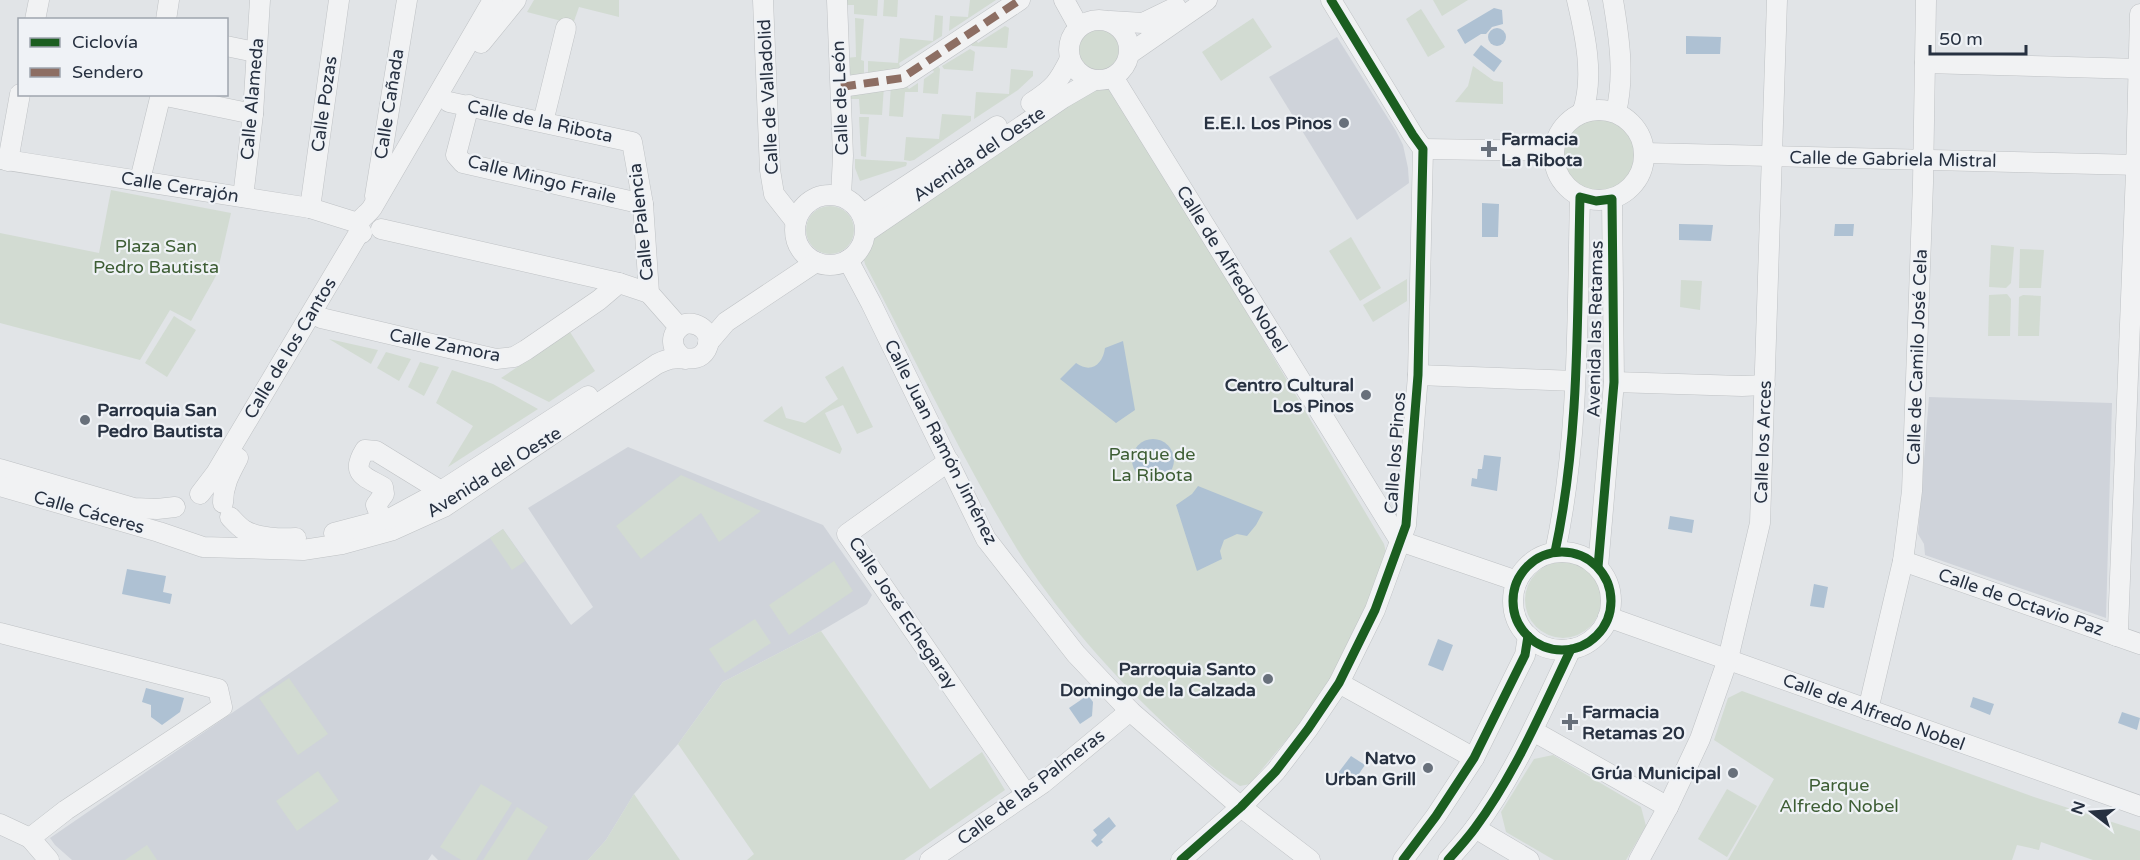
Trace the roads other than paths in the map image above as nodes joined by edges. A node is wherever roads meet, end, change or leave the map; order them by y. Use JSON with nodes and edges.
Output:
{"nodes":[{"id":1,"x":39,"y":0,"type":"edge"},
{"id":2,"x":169,"y":0,"type":"edge"},
{"id":3,"x":260,"y":0,"type":"edge"},
{"id":4,"x":339,"y":0,"type":"edge"},
{"id":5,"x":407,"y":0,"type":"edge"},
{"id":6,"x":493,"y":0,"type":"edge"},
{"id":7,"x":516,"y":0,"type":"edge"},
{"id":8,"x":763,"y":0,"type":"edge"},
{"id":9,"x":837,"y":0,"type":"edge"},
{"id":10,"x":1020,"y":0,"type":"edge"},
{"id":11,"x":1064,"y":0,"type":"edge"},
{"id":12,"x":1071,"y":0,"type":"edge"},
{"id":13,"x":1189,"y":0,"type":"edge"},
{"id":14,"x":1207,"y":0,"type":"edge"},
{"id":15,"x":1331,"y":0,"type":"edge"},
{"id":16,"x":1577,"y":0,"type":"edge"},
{"id":17,"x":1613,"y":0,"type":"edge"},
{"id":18,"x":1777,"y":0,"type":"edge"},
{"id":19,"x":1926,"y":0,"type":"edge"},
{"id":20,"x":2140,"y":14,"type":"edge"},
{"id":21,"x":35,"y":18,"type":"edge"},
{"id":22,"x":166,"y":18,"type":"edge"},
{"id":23,"x":1094,"y":22,"type":"junction"},
{"id":24,"x":566,"y":28,"type":"dead end"},
{"id":25,"x":228,"y":46,"type":"edge"},
{"id":26,"x":255,"y":52,"type":"junction"},
{"id":27,"x":1130,"y":54,"type":"junction"},
{"id":28,"x":1070,"y":59,"type":"junction"},
{"id":29,"x":1925,"y":63,"type":"junction"},
{"id":30,"x":2139,"y":69,"type":"edge"},
{"id":31,"x":1104,"y":78,"type":"junction"},
{"id":32,"x":841,"y":87,"type":"junction"},
{"id":33,"x":20,"y":96,"type":"edge"},
{"id":34,"x":161,"y":96,"type":"edge"},
{"id":35,"x":166,"y":96,"type":"edge"},
{"id":36,"x":449,"y":102,"type":"junction"},
{"id":37,"x":469,"y":105,"type":"junction"},
{"id":38,"x":1616,"y":112,"type":"junction"},
{"id":39,"x":1582,"y":113,"type":"junction"},
{"id":40,"x":253,"y":114,"type":"junction"},
{"id":41,"x":543,"y":122,"type":"junction"},
{"id":42,"x":632,"y":142,"type":"joint"},
{"id":43,"x":1423,"y":149,"type":"junction"},
{"id":44,"x":1554,"y":152,"type":"junction"},
{"id":45,"x":1645,"y":153,"type":"junction"},
{"id":46,"x":1772,"y":157,"type":"junction"},
{"id":47,"x":4,"y":160,"type":"edge"},
{"id":48,"x":1923,"y":160,"type":"junction"},
{"id":49,"x":2138,"y":165,"type":"edge"},
{"id":50,"x":140,"y":180,"type":"junction"},
{"id":51,"x":841,"y":196,"type":"junction"},
{"id":52,"x":243,"y":197,"type":"junction"},
{"id":53,"x":1581,"y":197,"type":"junction"},
{"id":54,"x":1612,"y":199,"type":"junction"},
{"id":55,"x":644,"y":204,"type":"junction"},
{"id":56,"x":309,"y":208,"type":"junction"},
{"id":57,"x":796,"y":222,"type":"junction"},
{"id":58,"x":370,"y":223,"type":"junction"},
{"id":59,"x":864,"y":224,"type":"junction"},
{"id":60,"x":801,"y":249,"type":"junction"},
{"id":61,"x":848,"y":260,"type":"junction"},
{"id":62,"x":816,"y":262,"type":"junction"},
{"id":63,"x":619,"y":283,"type":"junction"},
{"id":64,"x":649,"y":294,"type":"junction"},
{"id":65,"x":321,"y":318,"type":"junction"},
{"id":66,"x":683,"y":330,"type":"junction"},
{"id":67,"x":708,"y":343,"type":"junction"},
{"id":68,"x":685,"y":358,"type":"junction"},
{"id":69,"x":1418,"y":375,"type":"junction"},
{"id":70,"x":1575,"y":381,"type":"junction"},
{"id":71,"x":1614,"y":382,"type":"junction"},
{"id":72,"x":1765,"y":385,"type":"junction"},
{"id":73,"x":949,"y":461,"type":"junction"},
{"id":74,"x":0,"y":469,"type":"edge"},
{"id":75,"x":0,"y":486,"type":"edge"},
{"id":76,"x":441,"y":491,"type":"junction"},
{"id":77,"x":201,"y":494,"type":"junction"},
{"id":78,"x":175,"y":507,"type":"junction"},
{"id":79,"x":227,"y":510,"type":"junction"},
{"id":80,"x":379,"y":512,"type":"junction"},
{"id":81,"x":178,"y":538,"type":"junction"},
{"id":82,"x":1400,"y":541,"type":"junction"},
{"id":83,"x":215,"y":546,"type":"junction"},
{"id":84,"x":1555,"y":552,"type":"junction"},
{"id":85,"x":1903,"y":561,"type":"junction"},
{"id":86,"x":1598,"y":567,"type":"junction"},
{"id":87,"x":1517,"y":581,"type":"junction"},
{"id":88,"x":1608,"y":617,"type":"junction"},
{"id":89,"x":0,"y":633,"type":"edge"},
{"id":90,"x":1528,"y":636,"type":"junction"},
{"id":91,"x":2116,"y":636,"type":"junction"},
{"id":92,"x":2140,"y":644,"type":"edge"},
{"id":93,"x":1571,"y":649,"type":"junction"},
{"id":94,"x":1728,"y":659,"type":"junction"},
{"id":95,"x":1339,"y":683,"type":"junction"},
{"id":96,"x":1868,"y":710,"type":"junction"},
{"id":97,"x":1130,"y":711,"type":"junction"},
{"id":98,"x":1533,"y":731,"type":"junction"},
{"id":99,"x":1474,"y":758,"type":"junction"},
{"id":100,"x":1026,"y":794,"type":"junction"},
{"id":101,"x":2140,"y":806,"type":"edge"},
{"id":102,"x":1241,"y":807,"type":"junction"},
{"id":103,"x":1668,"y":807,"type":"junction"},
{"id":104,"x":0,"y":824,"type":"edge"},
{"id":105,"x":1475,"y":828,"type":"junction"},
{"id":106,"x":30,"y":838,"type":"junction"},
{"id":107,"x":49,"y":860,"type":"edge"},
{"id":108,"x":930,"y":860,"type":"edge"},
{"id":109,"x":1181,"y":860,"type":"edge"},
{"id":110,"x":1310,"y":860,"type":"edge"},
{"id":111,"x":1403,"y":860,"type":"edge"},
{"id":112,"x":1448,"y":860,"type":"edge"},
{"id":113,"x":1529,"y":860,"type":"edge"},
{"id":114,"x":1639,"y":860,"type":"edge"}],
"edges":[{"from":1,"to":21,"type":"street"},
{"from":2,"to":22,"type":"street"},
{"from":3,"to":26,"type":"street","name":"Calle Alameda"},
{"from":4,"to":56,"type":"street","name":"Calle Pozas"},
{"from":5,"to":58,"type":"street","name":"Calle Cañada"},
{"from":6,"to":58,"type":"street","name":"Calle de los Cantos"},
{"from":7,"to":36,"type":"street","name":"Calle de los Cantos"},
{"from":8,"to":57,"type":"street","name":"Calle de Valladolid"},
{"from":9,"to":32,"type":"street","name":"Calle de León"},
{"from":10,"to":32,"type":"street"},
{"from":11,"to":23,"type":"street"},
{"from":12,"to":23,"type":"street"},
{"from":13,"to":23,"type":"street"},
{"from":14,"to":27,"type":"street"},
{"from":15,"to":43,"type":"street"},
{"from":16,"to":39,"type":"street"},
{"from":17,"to":38,"type":"street"},
{"from":18,"to":46,"type":"street","name":"Calle los Arces"},
{"from":19,"to":29,"type":"street","name":"Calle de Camilo José Cela"},
{"from":20,"to":30,"type":"street"},
{"from":23,"to":27,"type":"street"},
{"from":23,"to":28,"type":"street"},
{"from":24,"to":41,"type":"street"},
{"from":25,"to":26,"type":"street"},
{"from":26,"to":40,"type":"street","name":"Calle Alameda"},
{"from":27,"to":31,"type":"street"},
{"from":28,"to":31,"type":"street"},
{"from":28,"to":59,"type":"street","name":"Avenida del Oeste"},
{"from":29,"to":30,"type":"street"},
{"from":29,"to":48,"type":"street","name":"Calle de Camilo José Cela"},
{"from":30,"to":49,"type":"street"},
{"from":31,"to":59,"type":"street","name":"Avenida del Oeste"},
{"from":31,"to":82,"type":"street","name":"Calle de Alfredo Nobel"},
{"from":32,"to":51,"type":"street","name":"Calle de León"},
{"from":33,"to":47,"type":"street"},
{"from":34,"to":50,"type":"street"},
{"from":35,"to":40,"type":"street"},
{"from":36,"to":37,"type":"street","name":"Calle de la Ribota"},
{"from":36,"to":58,"type":"street","name":"Calle de los Cantos"},
{"from":37,"to":41,"type":"street","name":"Calle de la Ribota"},
{"from":37,"to":55,"type":"street","name":"Calle Mingo Fraile"},
{"from":38,"to":39,"type":"street"},
{"from":38,"to":45,"type":"street"},
{"from":39,"to":44,"type":"street"},
{"from":40,"to":52,"type":"street","name":"Calle Alameda"},
{"from":41,"to":42,"type":"street","name":"Calle de la Ribota"},
{"from":42,"to":55,"type":"street","name":"Calle Palencia"},
{"from":43,"to":44,"type":"street"},
{"from":43,"to":69,"type":"street","name":"Calle los Pinos"},
{"from":44,"to":53,"type":"street"},
{"from":45,"to":46,"type":"street","name":"Calle de Gabriela Mistral"},
{"from":45,"to":54,"type":"street"},
{"from":46,"to":48,"type":"street","name":"Calle de Gabriela Mistral"},
{"from":46,"to":72,"type":"street","name":"Calle los Arces"},
{"from":47,"to":50,"type":"street","name":"Calle Cerrajón"},
{"from":48,"to":49,"type":"street","name":"Calle de Gabriela Mistral"},
{"from":48,"to":85,"type":"street","name":"Calle de Camilo José Cela"},
{"from":49,"to":91,"type":"street"},
{"from":50,"to":52,"type":"street","name":"Calle Cerrajón"},
{"from":51,"to":57,"type":"street"},
{"from":51,"to":59,"type":"street"},
{"from":52,"to":56,"type":"street","name":"Calle Cerrajón"},
{"from":53,"to":54,"type":"street"},
{"from":53,"to":70,"type":"street","name":"Avenida las Retamas"},
{"from":54,"to":71,"type":"street","name":"Avenida las Retamas"},
{"from":55,"to":64,"type":"street","name":"Calle Palencia"},
{"from":56,"to":58,"type":"street","name":"Calle Cerrajón"},
{"from":57,"to":60,"type":"street"},
{"from":58,"to":63,"type":"street","name":"Calle Cerrajón"},
{"from":58,"to":65,"type":"street","name":"Calle de los Cantos"},
{"from":58,"to":77,"type":"street","name":"Calle de los Cantos"},
{"from":59,"to":61,"type":"street"},
{"from":60,"to":62,"type":"street"},
{"from":60,"to":66,"type":"street","name":"Avenida del Oeste"},
{"from":61,"to":62,"type":"street"},
{"from":61,"to":73,"type":"street","name":"Calle Juan Ramón Jiménez"},
{"from":62,"to":67,"type":"street"},
{"from":63,"to":64,"type":"street","name":"Calle Cerrajón"},
{"from":63,"to":65,"type":"street","name":"Calle Zamora"},
{"from":64,"to":66,"type":"street","name":"Calle Palencia"},
{"from":65,"to":79,"type":"street","name":"Calle de los Cantos"},
{"from":66,"to":67,"type":"street"},
{"from":66,"to":68,"type":"street"},
{"from":66,"to":76,"type":"street","name":"Avenida del Oeste"},
{"from":67,"to":68,"type":"street"},
{"from":68,"to":83,"type":"street","name":"Avenida del Oeste"},
{"from":69,"to":70,"type":"street"},
{"from":69,"to":82,"type":"street","name":"Calle los Pinos"},
{"from":70,"to":84,"type":"street","name":"Avenida las Retamas"},
{"from":71,"to":72,"type":"street"},
{"from":71,"to":86,"type":"street","name":"Avenida las Retamas"},
{"from":72,"to":94,"type":"street","name":"Calle los Arces"},
{"from":73,"to":97,"type":"street","name":"Calle Juan Ramón Jiménez"},
{"from":73,"to":100,"type":"street","name":"Calle José Echegaray"},
{"from":74,"to":78,"type":"street","name":"Calle Cáceres"},
{"from":75,"to":81,"type":"street","name":"Calle Cáceres"},
{"from":76,"to":80,"type":"street","name":"Avenida del Oeste"},
{"from":76,"to":80,"type":"street","name":"Avenida del Oeste"},
{"from":77,"to":78,"type":"street"},
{"from":77,"to":79,"type":"street"},
{"from":78,"to":81,"type":"street"},
{"from":79,"to":80,"type":"street","name":"Avenida del Oeste"},
{"from":79,"to":83,"type":"street"},
{"from":81,"to":83,"type":"street"},
{"from":82,"to":87,"type":"street"},
{"from":82,"to":95,"type":"street","name":"Calle los Pinos"},
{"from":84,"to":86,"type":"street"},
{"from":84,"to":87,"type":"street"},
{"from":85,"to":91,"type":"street","name":"Calle de Octavio Paz"},
{"from":85,"to":96,"type":"street","name":"Calle de Camilo José Cela"},
{"from":86,"to":88,"type":"street"},
{"from":87,"to":90,"type":"street"},
{"from":88,"to":93,"type":"street"},
{"from":88,"to":94,"type":"street","name":"Calle de Alfredo Nobel"},
{"from":89,"to":106,"type":"street"},
{"from":90,"to":93,"type":"street"},
{"from":90,"to":99,"type":"street"},
{"from":91,"to":92,"type":"street","name":"Calle de Octavio Paz"},
{"from":93,"to":98,"type":"street"},
{"from":94,"to":96,"type":"street","name":"Calle de Alfredo Nobel"},
{"from":94,"to":103,"type":"street","name":"Calle los Arces"},
{"from":95,"to":99,"type":"street"},
{"from":95,"to":102,"type":"street","name":"Calle los Pinos"},
{"from":96,"to":101,"type":"street","name":"Calle de Alfredo Nobel"},
{"from":97,"to":100,"type":"street","name":"Calle de las Palmeras"},
{"from":97,"to":102,"type":"street","name":"Calle Juan Ramón Jiménez"},
{"from":98,"to":103,"type":"street"},
{"from":98,"to":105,"type":"street"},
{"from":99,"to":111,"type":"street"},
{"from":100,"to":108,"type":"street","name":"Calle de las Palmeras"},
{"from":102,"to":109,"type":"street","name":"Calle los Pinos"},
{"from":102,"to":110,"type":"street","name":"Calle Juan Ramón Jiménez"},
{"from":103,"to":114,"type":"street","name":"Calle los Arces"},
{"from":104,"to":106,"type":"street"},
{"from":105,"to":112,"type":"street"},
{"from":105,"to":113,"type":"street"},
{"from":106,"to":107,"type":"street"}]}
